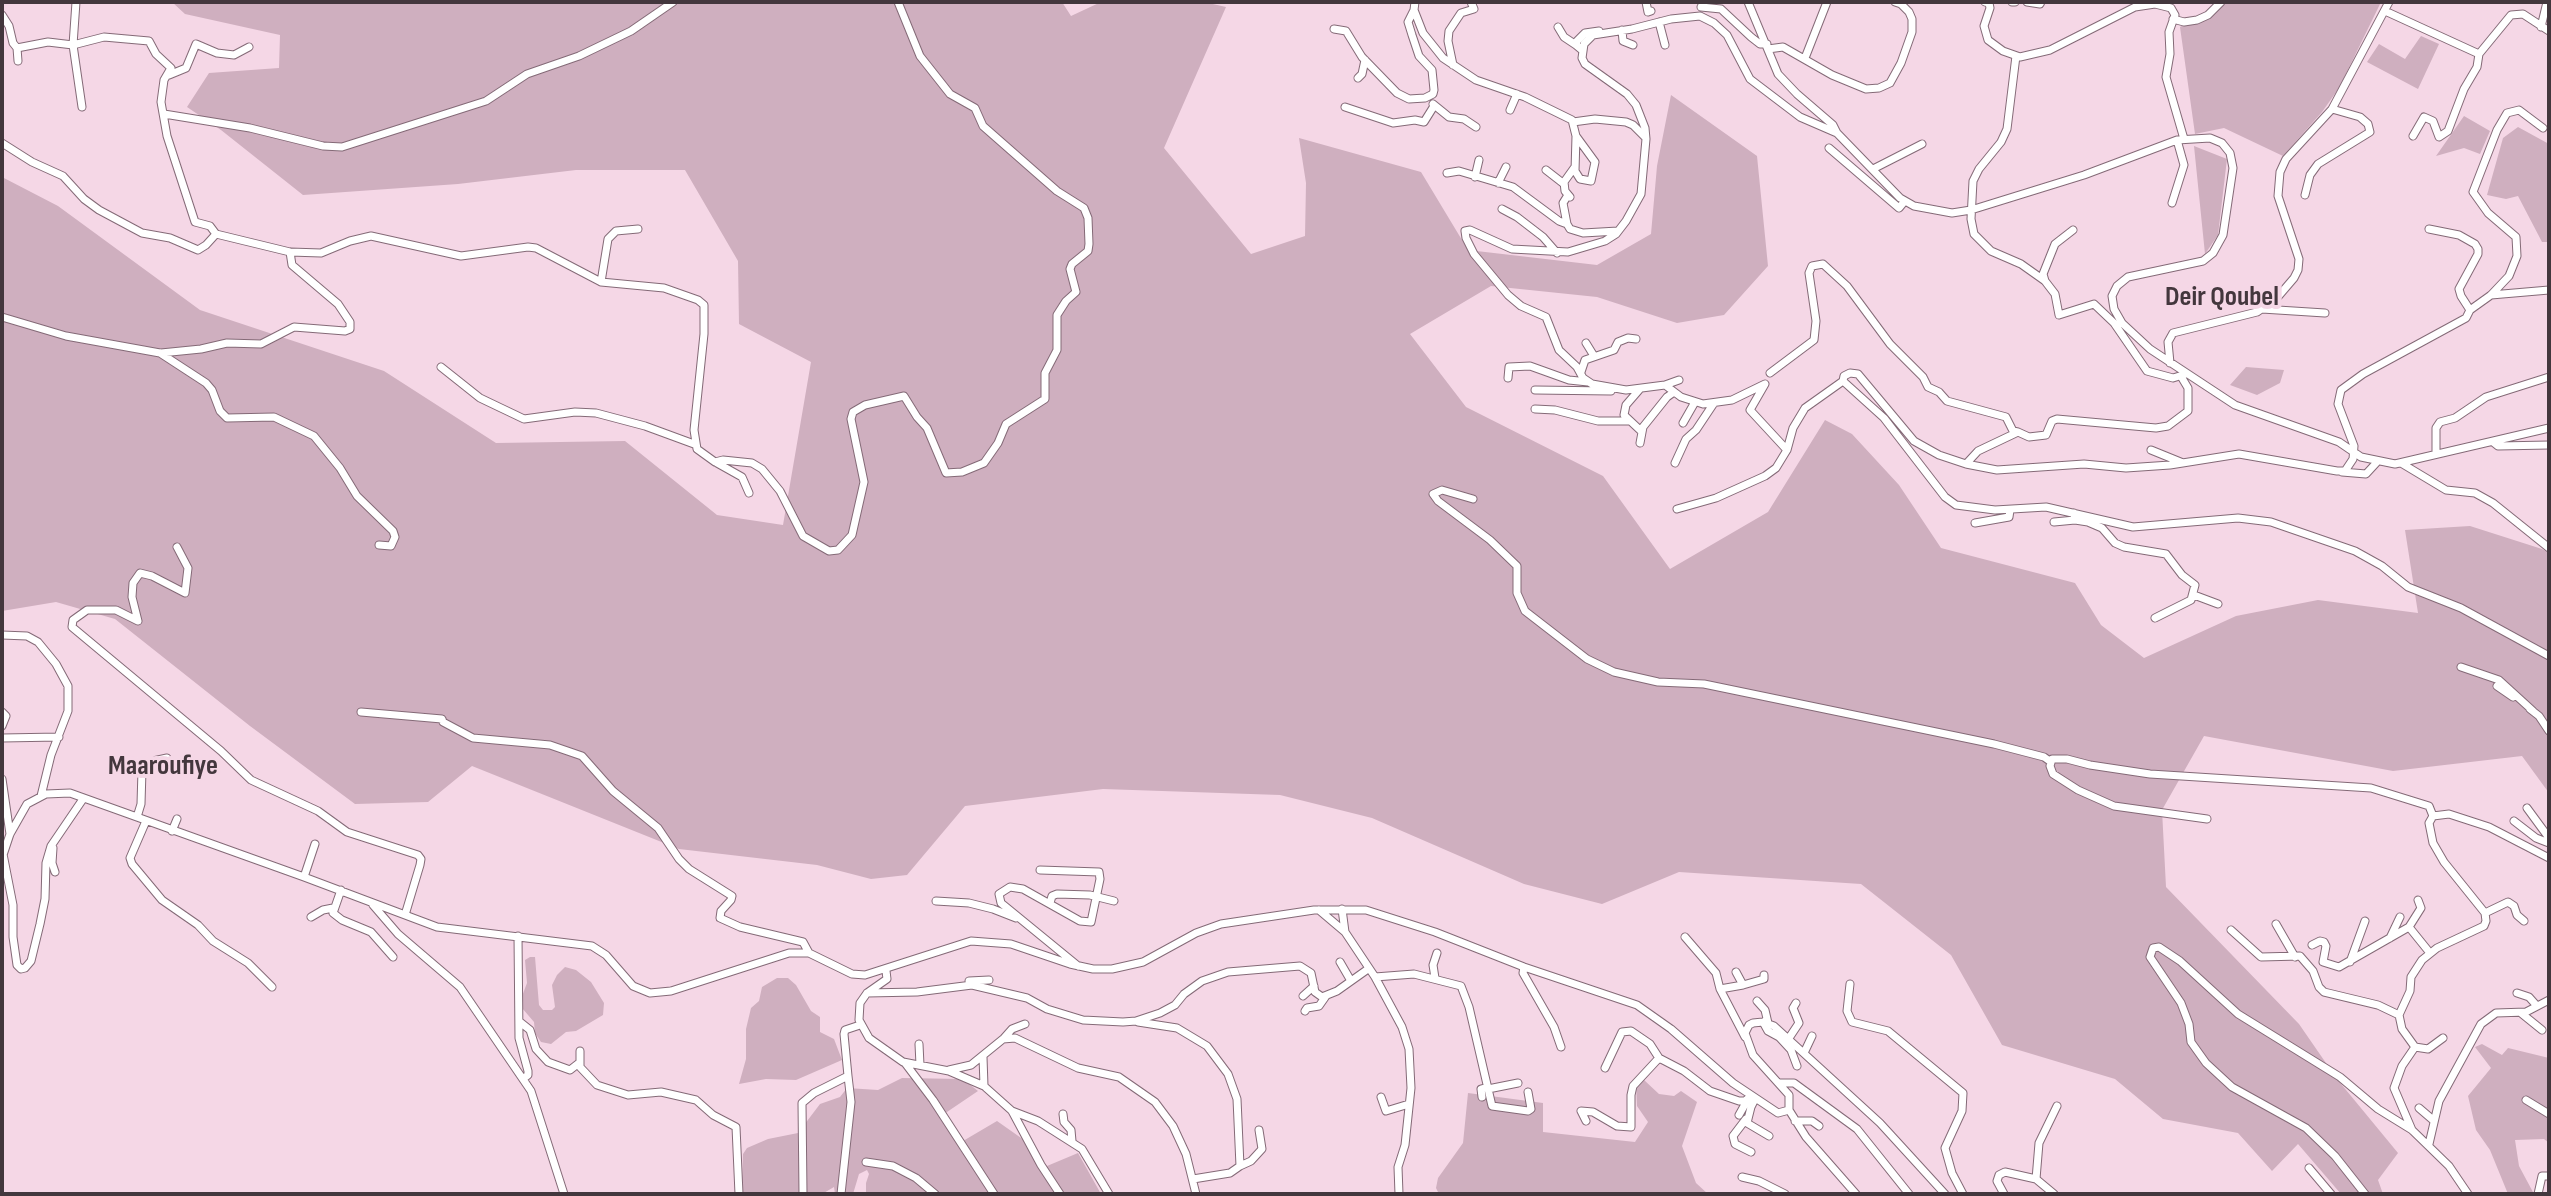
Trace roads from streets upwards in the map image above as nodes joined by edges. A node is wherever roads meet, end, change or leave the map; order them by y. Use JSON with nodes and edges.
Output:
{"nodes":[{"id":1,"x":76,"y":2,"type":"edge"},
{"id":2,"x":673,"y":2,"type":"edge"},
{"id":3,"x":898,"y":2,"type":"edge"},
{"id":4,"x":1471,"y":2,"type":"edge"},
{"id":5,"x":1646,"y":2,"type":"edge"},
{"id":6,"x":1748,"y":2,"type":"edge"},
{"id":7,"x":1827,"y":2,"type":"edge"},
{"id":8,"x":1990,"y":2,"type":"edge"},
{"id":9,"x":2027,"y":2,"type":"edge"},
{"id":10,"x":2041,"y":2,"type":"edge"},
{"id":11,"x":2221,"y":2,"type":"edge"},
{"id":12,"x":2389,"y":2,"type":"edge"},
{"id":13,"x":2397,"y":2,"type":"edge"},
{"id":14,"x":2547,"y":2,"type":"edge"},
{"id":15,"x":1899,"y":3,"type":"edge"},
{"id":16,"x":2153,"y":3,"type":"edge"},
{"id":17,"x":1415,"y":6,"type":"edge"},
{"id":18,"x":1701,"y":7,"type":"dead end"},
{"id":19,"x":1651,"y":11,"type":"dead end"},
{"id":20,"x":2387,"y":12,"type":"junction"},
{"id":21,"x":2,"y":15,"type":"edge"},
{"id":22,"x":2173,"y":19,"type":"junction"},
{"id":23,"x":1659,"y":22,"type":"junction"},
{"id":24,"x":1558,"y":27,"type":"dead end"},
{"id":25,"x":1334,"y":29,"type":"dead end"},
{"id":26,"x":1632,"y":29,"type":"junction"},
{"id":27,"x":2545,"y":29,"type":"edge"},
{"id":28,"x":1622,"y":30,"type":"junction"},
{"id":29,"x":73,"y":45,"type":"junction"},
{"id":30,"x":1633,"y":45,"type":"dead end"},
{"id":31,"x":1665,"y":45,"type":"dead end"},
{"id":32,"x":1768,"y":46,"type":"junction"},
{"id":33,"x":249,"y":47,"type":"dead end"},
{"id":34,"x":1579,"y":47,"type":"junction"},
{"id":35,"x":17,"y":48,"type":"junction"},
{"id":36,"x":238,"y":54,"type":"junction"},
{"id":37,"x":2479,"y":54,"type":"junction"},
{"id":38,"x":249,"y":56,"type":"dead end"},
{"id":39,"x":2016,"y":56,"type":"junction"},
{"id":40,"x":1805,"y":58,"type":"junction"},
{"id":41,"x":1365,"y":60,"type":"junction"},
{"id":42,"x":18,"y":61,"type":"dead end"},
{"id":43,"x":1453,"y":65,"type":"junction"},
{"id":44,"x":167,"y":76,"type":"junction"},
{"id":45,"x":1358,"y":78,"type":"dead end"},
{"id":46,"x":1433,"y":94,"type":"junction"},
{"id":47,"x":1517,"y":94,"type":"junction"},
{"id":48,"x":1434,"y":106,"type":"junction"},
{"id":49,"x":82,"y":107,"type":"dead end"},
{"id":50,"x":1345,"y":107,"type":"dead end"},
{"id":51,"x":2332,"y":109,"type":"junction"},
{"id":52,"x":1510,"y":110,"type":"dead end"},
{"id":53,"x":164,"y":114,"type":"junction"},
{"id":54,"x":1573,"y":122,"type":"junction"},
{"id":55,"x":1476,"y":127,"type":"dead end"},
{"id":56,"x":2543,"y":128,"type":"dead end"},
{"id":57,"x":1837,"y":133,"type":"junction"},
{"id":58,"x":1576,"y":136,"type":"junction"},
{"id":59,"x":2413,"y":136,"type":"dead end"},
{"id":60,"x":1646,"y":139,"type":"junction"},
{"id":61,"x":2180,"y":139,"type":"junction"},
{"id":62,"x":2,"y":143,"type":"edge"},
{"id":63,"x":1922,"y":144,"type":"dead end"},
{"id":64,"x":1829,"y":148,"type":"dead end"},
{"id":65,"x":1479,"y":160,"type":"dead end"},
{"id":66,"x":1506,"y":167,"type":"dead end"},
{"id":67,"x":1574,"y":168,"type":"junction"},
{"id":68,"x":1873,"y":169,"type":"junction"},
{"id":69,"x":1546,"y":170,"type":"dead end"},
{"id":70,"x":1447,"y":173,"type":"dead end"},
{"id":71,"x":1475,"y":177,"type":"junction"},
{"id":72,"x":1498,"y":183,"type":"junction"},
{"id":73,"x":1564,"y":184,"type":"junction"},
{"id":74,"x":2305,"y":195,"type":"dead end"},
{"id":75,"x":1904,"y":202,"type":"junction"},
{"id":76,"x":2172,"y":203,"type":"dead end"},
{"id":77,"x":1502,"y":209,"type":"dead end"},
{"id":78,"x":1971,"y":210,"type":"junction"},
{"id":79,"x":1567,"y":224,"type":"junction"},
{"id":80,"x":638,"y":229,"type":"dead end"},
{"id":81,"x":2429,"y":229,"type":"dead end"},
{"id":82,"x":2073,"y":230,"type":"dead end"},
{"id":83,"x":1619,"y":231,"type":"junction"},
{"id":84,"x":216,"y":234,"type":"junction"},
{"id":85,"x":290,"y":252,"type":"junction"},
{"id":86,"x":1557,"y":253,"type":"junction"},
{"id":87,"x":2045,"y":281,"type":"junction"},
{"id":88,"x":601,"y":282,"type":"junction"},
{"id":89,"x":2549,"y":290,"type":"edge"},
{"id":90,"x":2491,"y":295,"type":"junction"},
{"id":91,"x":2262,"y":309,"type":"junction"},
{"id":92,"x":2470,"y":310,"type":"junction"},
{"id":93,"x":2325,"y":313,"type":"dead end"},
{"id":94,"x":2,"y":317,"type":"edge"},
{"id":95,"x":1636,"y":339,"type":"dead end"},
{"id":96,"x":1586,"y":343,"type":"dead end"},
{"id":97,"x":160,"y":353,"type":"junction"},
{"id":98,"x":1594,"y":356,"type":"junction"},
{"id":99,"x":2170,"y":363,"type":"junction"},
{"id":100,"x":441,"y":367,"type":"dead end"},
{"id":101,"x":1581,"y":372,"type":"junction"},
{"id":102,"x":1770,"y":373,"type":"dead end"},
{"id":103,"x":2184,"y":376,"type":"junction"},
{"id":104,"x":2549,"y":377,"type":"edge"},
{"id":105,"x":1508,"y":378,"type":"dead end"},
{"id":106,"x":1679,"y":380,"type":"dead end"},
{"id":107,"x":1843,"y":381,"type":"junction"},
{"id":108,"x":1588,"y":382,"type":"junction"},
{"id":109,"x":1662,"y":384,"type":"junction"},
{"id":110,"x":1642,"y":387,"type":"junction"},
{"id":111,"x":1617,"y":389,"type":"junction"},
{"id":112,"x":1535,"y":390,"type":"dead end"},
{"id":113,"x":1674,"y":392,"type":"junction"},
{"id":114,"x":1654,"y":393,"type":"dead end"},
{"id":115,"x":1695,"y":402,"type":"junction"},
{"id":116,"x":1714,"y":403,"type":"junction"},
{"id":117,"x":1535,"y":409,"type":"dead end"},
{"id":118,"x":1629,"y":418,"type":"junction"},
{"id":119,"x":1683,"y":423,"type":"dead end"},
{"id":120,"x":2549,"y":428,"type":"edge"},
{"id":121,"x":1641,"y":431,"type":"junction"},
{"id":122,"x":2018,"y":432,"type":"junction"},
{"id":123,"x":2493,"y":442,"type":"junction"},
{"id":124,"x":1640,"y":443,"type":"dead end"},
{"id":125,"x":694,"y":444,"type":"junction"},
{"id":126,"x":2549,"y":445,"type":"edge"},
{"id":127,"x":1787,"y":450,"type":"junction"},
{"id":128,"x":2151,"y":450,"type":"dead end"},
{"id":129,"x":2354,"y":454,"type":"junction"},
{"id":130,"x":2436,"y":454,"type":"junction"},
{"id":131,"x":2378,"y":461,"type":"junction"},
{"id":132,"x":715,"y":462,"type":"junction"},
{"id":133,"x":1675,"y":463,"type":"dead end"},
{"id":134,"x":2183,"y":463,"type":"junction"},
{"id":135,"x":2401,"y":463,"type":"junction"},
{"id":136,"x":1966,"y":464,"type":"junction"},
{"id":137,"x":2028,"y":468,"type":"junction"},
{"id":138,"x":2341,"y":472,"type":"junction"},
{"id":139,"x":2031,"y":478,"type":"dead end"},
{"id":140,"x":1718,"y":490,"type":"dead end"},
{"id":141,"x":749,"y":493,"type":"dead end"},
{"id":142,"x":1473,"y":499,"type":"dead end"},
{"id":143,"x":1695,"y":505,"type":"junction"},
{"id":144,"x":1677,"y":509,"type":"dead end"},
{"id":145,"x":2010,"y":510,"type":"junction"},
{"id":146,"x":2203,"y":511,"type":"dead end"},
{"id":147,"x":2074,"y":516,"type":"junction"},
{"id":148,"x":2208,"y":521,"type":"junction"},
{"id":149,"x":2054,"y":522,"type":"dead end"},
{"id":150,"x":1975,"y":523,"type":"dead end"},
{"id":151,"x":379,"y":545,"type":"dead end"},
{"id":152,"x":177,"y":547,"type":"dead end"},
{"id":153,"x":2549,"y":548,"type":"edge"},
{"id":154,"x":2194,"y":595,"type":"junction"},
{"id":155,"x":2218,"y":604,"type":"dead end"},
{"id":156,"x":2155,"y":618,"type":"dead end"},
{"id":157,"x":2,"y":635,"type":"edge"},
{"id":158,"x":2549,"y":656,"type":"edge"},
{"id":159,"x":2461,"y":667,"type":"dead end"},
{"id":160,"x":2497,"y":686,"type":"dead end"},
{"id":161,"x":2533,"y":711,"type":"junction"},
{"id":162,"x":2,"y":712,"type":"edge"},
{"id":163,"x":361,"y":712,"type":"dead end"},
{"id":164,"x":2,"y":726,"type":"edge"},
{"id":165,"x":2549,"y":731,"type":"edge"},
{"id":166,"x":59,"y":737,"type":"junction"},
{"id":167,"x":2,"y":738,"type":"edge"},
{"id":168,"x":167,"y":758,"type":"dead end"},
{"id":169,"x":2051,"y":762,"type":"junction"},
{"id":170,"x":2,"y":779,"type":"edge"},
{"id":171,"x":41,"y":796,"type":"junction"},
{"id":172,"x":83,"y":799,"type":"junction"},
{"id":173,"x":2527,"y":808,"type":"dead end"},
{"id":174,"x":2433,"y":816,"type":"junction"},
{"id":175,"x":137,"y":817,"type":"junction"},
{"id":176,"x":177,"y":819,"type":"dead end"},
{"id":177,"x":2207,"y":819,"type":"dead end"},
{"id":178,"x":146,"y":821,"type":"junction"},
{"id":179,"x":2514,"y":821,"type":"dead end"},
{"id":180,"x":172,"y":831,"type":"junction"},
{"id":181,"x":10,"y":834,"type":"junction"},
{"id":182,"x":2549,"y":841,"type":"edge"},
{"id":183,"x":53,"y":842,"type":"junction"},
{"id":184,"x":315,"y":844,"type":"dead end"},
{"id":185,"x":2,"y":856,"type":"edge"},
{"id":186,"x":2549,"y":858,"type":"edge"},
{"id":187,"x":1040,"y":870,"type":"dead end"},
{"id":188,"x":55,"y":872,"type":"dead end"},
{"id":189,"x":304,"y":877,"type":"junction"},
{"id":190,"x":341,"y":890,"type":"junction"},
{"id":191,"x":1096,"y":895,"type":"junction"},
{"id":192,"x":2418,"y":900,"type":"dead end"},
{"id":193,"x":936,"y":901,"type":"dead end"},
{"id":194,"x":1114,"y":901,"type":"dead end"},
{"id":195,"x":372,"y":903,"type":"junction"},
{"id":196,"x":1050,"y":903,"type":"junction"},
{"id":197,"x":333,"y":908,"type":"junction"},
{"id":198,"x":1342,"y":909,"type":"junction"},
{"id":199,"x":1319,"y":910,"type":"junction"},
{"id":200,"x":2485,"y":913,"type":"junction"},
{"id":201,"x":405,"y":915,"type":"junction"},
{"id":202,"x":311,"y":917,"type":"dead end"},
{"id":203,"x":2400,"y":917,"type":"dead end"},
{"id":204,"x":2365,"y":921,"type":"dead end"},
{"id":205,"x":2524,"y":921,"type":"dead end"},
{"id":206,"x":1025,"y":923,"type":"junction"},
{"id":207,"x":2276,"y":924,"type":"dead end"},
{"id":208,"x":2409,"y":927,"type":"junction"},
{"id":209,"x":2231,"y":930,"type":"dead end"},
{"id":210,"x":1345,"y":932,"type":"junction"},
{"id":211,"x":518,"y":936,"type":"junction"},
{"id":212,"x":1685,"y":937,"type":"dead end"},
{"id":213,"x":2390,"y":938,"type":"junction"},
{"id":214,"x":2312,"y":945,"type":"dead end"},
{"id":215,"x":809,"y":953,"type":"junction"},
{"id":216,"x":1437,"y":953,"type":"dead end"},
{"id":217,"x":2430,"y":953,"type":"junction"},
{"id":218,"x":393,"y":957,"type":"dead end"},
{"id":219,"x":2295,"y":957,"type":"junction"},
{"id":220,"x":1340,"y":962,"type":"dead end"},
{"id":221,"x":2350,"y":962,"type":"junction"},
{"id":222,"x":1078,"y":966,"type":"junction"},
{"id":223,"x":1524,"y":967,"type":"junction"},
{"id":224,"x":1368,"y":969,"type":"junction"},
{"id":225,"x":886,"y":971,"type":"junction"},
{"id":226,"x":1736,"y":972,"type":"dead end"},
{"id":227,"x":1764,"y":975,"type":"dead end"},
{"id":228,"x":1375,"y":977,"type":"junction"},
{"id":229,"x":1435,"y":978,"type":"junction"},
{"id":230,"x":989,"y":980,"type":"dead end"},
{"id":231,"x":1351,"y":981,"type":"junction"},
{"id":232,"x":1850,"y":984,"type":"dead end"},
{"id":233,"x":1743,"y":985,"type":"junction"},
{"id":234,"x":1314,"y":986,"type":"junction"},
{"id":235,"x":272,"y":987,"type":"dead end"},
{"id":236,"x":956,"y":987,"type":"junction"},
{"id":237,"x":1720,"y":989,"type":"junction"},
{"id":238,"x":867,"y":993,"type":"junction"},
{"id":239,"x":2517,"y":993,"type":"dead end"},
{"id":240,"x":1303,"y":996,"type":"dead end"},
{"id":241,"x":1326,"y":996,"type":"junction"},
{"id":242,"x":2549,"y":1000,"type":"edge"},
{"id":243,"x":1757,"y":1001,"type":"dead end"},
{"id":244,"x":1796,"y":1003,"type":"dead end"},
{"id":245,"x":2537,"y":1006,"type":"junction"},
{"id":246,"x":1305,"y":1011,"type":"dead end"},
{"id":247,"x":2521,"y":1013,"type":"junction"},
{"id":248,"x":1748,"y":1015,"type":"dead end"},
{"id":249,"x":2399,"y":1015,"type":"junction"},
{"id":250,"x":1136,"y":1021,"type":"junction"},
{"id":251,"x":520,"y":1022,"type":"junction"},
{"id":252,"x":1766,"y":1023,"type":"junction"},
{"id":253,"x":1025,"y":1024,"type":"dead end"},
{"id":254,"x":1751,"y":1024,"type":"junction"},
{"id":255,"x":860,"y":1025,"type":"junction"},
{"id":256,"x":2542,"y":1030,"type":"dead end"},
{"id":257,"x":1812,"y":1036,"type":"dead end"},
{"id":258,"x":1789,"y":1038,"type":"junction"},
{"id":259,"x":2443,"y":1038,"type":"dead end"},
{"id":260,"x":1003,"y":1039,"type":"junction"},
{"id":261,"x":1747,"y":1042,"type":"junction"},
{"id":262,"x":919,"y":1044,"type":"dead end"},
{"id":263,"x":1561,"y":1047,"type":"dead end"},
{"id":264,"x":2415,"y":1047,"type":"junction"},
{"id":265,"x":580,"y":1051,"type":"dead end"},
{"id":266,"x":1804,"y":1053,"type":"junction"},
{"id":267,"x":983,"y":1057,"type":"junction"},
{"id":268,"x":1659,"y":1058,"type":"junction"},
{"id":269,"x":903,"y":1062,"type":"junction"},
{"id":270,"x":579,"y":1063,"type":"junction"},
{"id":271,"x":920,"y":1065,"type":"junction"},
{"id":272,"x":1797,"y":1066,"type":"dead end"},
{"id":273,"x":1605,"y":1068,"type":"dead end"},
{"id":274,"x":949,"y":1071,"type":"junction"},
{"id":275,"x":848,"y":1076,"type":"junction"},
{"id":276,"x":523,"y":1079,"type":"junction"},
{"id":277,"x":1518,"y":1083,"type":"dead end"},
{"id":278,"x":1780,"y":1083,"type":"junction"},
{"id":279,"x":984,"y":1086,"type":"junction"},
{"id":280,"x":1488,"y":1088,"type":"junction"},
{"id":281,"x":1528,"y":1092,"type":"dead end"},
{"id":282,"x":1381,"y":1097,"type":"dead end"},
{"id":283,"x":1482,"y":1097,"type":"dead end"},
{"id":284,"x":1751,"y":1098,"type":"junction"},
{"id":285,"x":2526,"y":1100,"type":"dead end"},
{"id":286,"x":1409,"y":1104,"type":"junction"},
{"id":287,"x":2057,"y":1106,"type":"dead end"},
{"id":288,"x":2419,"y":1108,"type":"dead end"},
{"id":289,"x":1789,"y":1110,"type":"junction"},
{"id":290,"x":1012,"y":1111,"type":"junction"},
{"id":291,"x":1063,"y":1114,"type":"dead end"},
{"id":292,"x":2549,"y":1114,"type":"edge"},
{"id":293,"x":1743,"y":1116,"type":"junction"},
{"id":294,"x":2433,"y":1120,"type":"junction"},
{"id":295,"x":1586,"y":1121,"type":"dead end"},
{"id":296,"x":1795,"y":1121,"type":"junction"},
{"id":297,"x":1819,"y":1126,"type":"dead end"},
{"id":298,"x":1259,"y":1130,"type":"dead end"},
{"id":299,"x":2412,"y":1130,"type":"junction"},
{"id":300,"x":1769,"y":1136,"type":"dead end"},
{"id":301,"x":1072,"y":1141,"type":"junction"},
{"id":302,"x":2429,"y":1144,"type":"junction"},
{"id":303,"x":1751,"y":1152,"type":"dead end"},
{"id":304,"x":866,"y":1162,"type":"dead end"},
{"id":305,"x":1240,"y":1166,"type":"junction"},
{"id":306,"x":2309,"y":1168,"type":"dead end"},
{"id":307,"x":2549,"y":1176,"type":"edge"},
{"id":308,"x":1742,"y":1177,"type":"dead end"},
{"id":309,"x":1193,"y":1179,"type":"junction"},
{"id":310,"x":2036,"y":1179,"type":"junction"},
{"id":311,"x":931,"y":1192,"type":"edge"},
{"id":312,"x":564,"y":1194,"type":"edge"},
{"id":313,"x":739,"y":1194,"type":"edge"},
{"id":314,"x":803,"y":1194,"type":"edge"},
{"id":315,"x":841,"y":1194,"type":"edge"},
{"id":316,"x":994,"y":1194,"type":"edge"},
{"id":317,"x":1060,"y":1194,"type":"edge"},
{"id":318,"x":1109,"y":1194,"type":"edge"},
{"id":319,"x":1196,"y":1194,"type":"edge"},
{"id":320,"x":1399,"y":1194,"type":"edge"},
{"id":321,"x":1785,"y":1194,"type":"edge"},
{"id":322,"x":1856,"y":1194,"type":"edge"},
{"id":323,"x":1909,"y":1194,"type":"edge"},
{"id":324,"x":1945,"y":1194,"type":"edge"},
{"id":325,"x":1963,"y":1194,"type":"edge"},
{"id":326,"x":2004,"y":1194,"type":"edge"},
{"id":327,"x":2054,"y":1194,"type":"edge"},
{"id":328,"x":2331,"y":1194,"type":"edge"},
{"id":329,"x":2365,"y":1194,"type":"edge"},
{"id":330,"x":2468,"y":1194,"type":"edge"},
{"id":331,"x":2538,"y":1194,"type":"edge"}],
"edges":[{"from":1,"to":29,"type":"street"},
{"from":2,"to":53,"type":"street"},
{"from":3,"to":132,"type":"street"},
{"from":4,"to":43,"type":"street"},
{"from":5,"to":19,"type":"street"},
{"from":6,"to":32,"type":"street"},
{"from":7,"to":40,"type":"street"},
{"from":8,"to":39,"type":"street"},
{"from":9,"to":10,"type":"street"},
{"from":11,"to":22,"type":"street"},
{"from":12,"to":20,"type":"street"},
{"from":13,"to":20,"type":"street"},
{"from":14,"to":27,"type":"street"},
{"from":15,"to":40,"type":"street"},
{"from":16,"to":22,"type":"street"},
{"from":16,"to":39,"type":"street"},
{"from":17,"to":43,"type":"street"},
{"from":17,"to":46,"type":"street"},
{"from":18,"to":32,"type":"street"},
{"from":20,"to":37,"type":"street"},
{"from":20,"to":51,"type":"street"},
{"from":21,"to":35,"type":"street"},
{"from":22,"to":61,"type":"street"},
{"from":23,"to":26,"type":"street"},
{"from":23,"to":31,"type":"street"},
{"from":23,"to":57,"type":"street"},
{"from":24,"to":34,"type":"street"},
{"from":25,"to":41,"type":"street"},
{"from":26,"to":28,"type":"street"},
{"from":26,"to":34,"type":"street"},
{"from":27,"to":37,"type":"street"},
{"from":28,"to":30,"type":"street"},
{"from":28,"to":34,"type":"street"},
{"from":29,"to":35,"type":"street"},
{"from":29,"to":44,"type":"street"},
{"from":29,"to":49,"type":"street"},
{"from":32,"to":40,"type":"street"},
{"from":32,"to":57,"type":"street"},
{"from":33,"to":36,"type":"street"},
{"from":34,"to":60,"type":"street"},
{"from":35,"to":42,"type":"street"},
{"from":36,"to":38,"type":"street"},
{"from":36,"to":44,"type":"street"},
{"from":37,"to":59,"type":"street"},
{"from":39,"to":78,"type":"street"},
{"from":41,"to":45,"type":"street"},
{"from":41,"to":46,"type":"street"},
{"from":43,"to":47,"type":"street"},
{"from":44,"to":53,"type":"street"},
{"from":46,"to":48,"type":"street"},
{"from":47,"to":52,"type":"street"},
{"from":47,"to":54,"type":"street"},
{"from":48,"to":50,"type":"street"},
{"from":48,"to":55,"type":"street"},
{"from":51,"to":74,"type":"street"},
{"from":51,"to":91,"type":"street"},
{"from":53,"to":84,"type":"street"},
{"from":54,"to":58,"type":"street"},
{"from":54,"to":60,"type":"street"},
{"from":56,"to":90,"type":"street"},
{"from":57,"to":68,"type":"street"},
{"from":58,"to":67,"type":"street"},
{"from":58,"to":67,"type":"street"},
{"from":60,"to":83,"type":"street"},
{"from":61,"to":76,"type":"street"},
{"from":61,"to":78,"type":"street"},
{"from":61,"to":99,"type":"street"},
{"from":62,"to":84,"type":"street"},
{"from":63,"to":68,"type":"street"},
{"from":64,"to":75,"type":"street"},
{"from":65,"to":71,"type":"street"},
{"from":66,"to":72,"type":"street"},
{"from":67,"to":73,"type":"street"},
{"from":68,"to":75,"type":"street"},
{"from":69,"to":73,"type":"street"},
{"from":70,"to":71,"type":"street"},
{"from":71,"to":72,"type":"street"},
{"from":72,"to":79,"type":"street"},
{"from":73,"to":79,"type":"street"},
{"from":75,"to":78,"type":"street"},
{"from":77,"to":86,"type":"street"},
{"from":78,"to":87,"type":"street"},
{"from":79,"to":83,"type":"street"},
{"from":80,"to":88,"type":"street"},
{"from":81,"to":92,"type":"street"},
{"from":82,"to":87,"type":"street"},
{"from":83,"to":86,"type":"street"},
{"from":84,"to":85,"type":"street"},
{"from":85,"to":88,"type":"street"},
{"from":85,"to":97,"type":"street"},
{"from":86,"to":101,"type":"street"},
{"from":87,"to":103,"type":"street"},
{"from":88,"to":125,"type":"street"},
{"from":89,"to":90,"type":"street"},
{"from":90,"to":92,"type":"street"},
{"from":91,"to":93,"type":"street"},
{"from":91,"to":99,"type":"street"},
{"from":92,"to":129,"type":"street"},
{"from":94,"to":97,"type":"street"},
{"from":95,"to":98,"type":"street"},
{"from":96,"to":98,"type":"street"},
{"from":97,"to":151,"type":"street"},
{"from":98,"to":101,"type":"street"},
{"from":99,"to":103,"type":"street"},
{"from":100,"to":125,"type":"street"},
{"from":101,"to":108,"type":"street"},
{"from":102,"to":122,"type":"street"},
{"from":103,"to":122,"type":"street"},
{"from":103,"to":129,"type":"street"},
{"from":104,"to":130,"type":"street"},
{"from":105,"to":108,"type":"street"},
{"from":106,"to":109,"type":"street"},
{"from":107,"to":127,"type":"street"},
{"from":107,"to":136,"type":"street"},
{"from":107,"to":145,"type":"street"},
{"from":108,"to":111,"type":"street"},
{"from":109,"to":110,"type":"street"},
{"from":109,"to":113,"type":"street"},
{"from":109,"to":114,"type":"street"},
{"from":110,"to":111,"type":"street"},
{"from":110,"to":118,"type":"street"},
{"from":111,"to":112,"type":"street"},
{"from":113,"to":115,"type":"street"},
{"from":113,"to":121,"type":"street"},
{"from":115,"to":116,"type":"street"},
{"from":115,"to":119,"type":"street"},
{"from":116,"to":127,"type":"street"},
{"from":116,"to":133,"type":"street"},
{"from":117,"to":118,"type":"street"},
{"from":118,"to":121,"type":"street"},
{"from":120,"to":123,"type":"street"},
{"from":121,"to":124,"type":"street"},
{"from":122,"to":136,"type":"street"},
{"from":123,"to":126,"type":"street"},
{"from":123,"to":130,"type":"street"},
{"from":125,"to":132,"type":"street"},
{"from":127,"to":143,"type":"street"},
{"from":128,"to":134,"type":"street"},
{"from":129,"to":131,"type":"street"},
{"from":129,"to":138,"type":"street"},
{"from":130,"to":135,"type":"street"},
{"from":131,"to":135,"type":"street"},
{"from":131,"to":138,"type":"street"},
{"from":132,"to":141,"type":"street"},
{"from":134,"to":137,"type":"street"},
{"from":134,"to":138,"type":"street"},
{"from":135,"to":153,"type":"street"},
{"from":136,"to":137,"type":"street"},
{"from":137,"to":139,"type":"street"},
{"from":140,"to":143,"type":"street"},
{"from":142,"to":169,"type":"street"},
{"from":143,"to":144,"type":"street"},
{"from":145,"to":147,"type":"street"},
{"from":145,"to":150,"type":"street"},
{"from":146,"to":148,"type":"street"},
{"from":147,"to":148,"type":"street"},
{"from":147,"to":149,"type":"street"},
{"from":147,"to":154,"type":"street"},
{"from":148,"to":158,"type":"street"},
{"from":152,"to":201,"type":"street"},
{"from":154,"to":155,"type":"street"},
{"from":154,"to":156,"type":"street"},
{"from":157,"to":166,"type":"street"},
{"from":159,"to":161,"type":"street"},
{"from":160,"to":161,"type":"street"},
{"from":161,"to":165,"type":"street"},
{"from":162,"to":164,"type":"street"},
{"from":163,"to":215,"type":"street"},
{"from":166,"to":167,"type":"street"},
{"from":166,"to":171,"type":"street"},
{"from":168,"to":175,"type":"street"},
{"from":169,"to":174,"type":"street"},
{"from":169,"to":177,"type":"street"},
{"from":170,"to":181,"type":"street"},
{"from":171,"to":172,"type":"street"},
{"from":171,"to":181,"type":"street"},
{"from":172,"to":175,"type":"street"},
{"from":172,"to":183,"type":"street"},
{"from":173,"to":182,"type":"street"},
{"from":174,"to":186,"type":"street"},
{"from":174,"to":200,"type":"street"},
{"from":175,"to":178,"type":"street"},
{"from":176,"to":180,"type":"street"},
{"from":178,"to":180,"type":"street"},
{"from":178,"to":235,"type":"street"},
{"from":179,"to":182,"type":"street"},
{"from":180,"to":189,"type":"street"},
{"from":181,"to":185,"type":"street"},
{"from":183,"to":185,"type":"street"},
{"from":183,"to":188,"type":"street"},
{"from":184,"to":189,"type":"street"},
{"from":187,"to":191,"type":"street"},
{"from":189,"to":190,"type":"street"},
{"from":190,"to":195,"type":"street"},
{"from":190,"to":197,"type":"street"},
{"from":191,"to":194,"type":"street"},
{"from":191,"to":196,"type":"street"},
{"from":191,"to":196,"type":"street"},
{"from":192,"to":208,"type":"street"},
{"from":193,"to":206,"type":"street"},
{"from":195,"to":201,"type":"street"},
{"from":195,"to":276,"type":"street"},
{"from":196,"to":206,"type":"street"},
{"from":197,"to":202,"type":"street"},
{"from":197,"to":218,"type":"street"},
{"from":198,"to":199,"type":"street"},
{"from":198,"to":210,"type":"street"},
{"from":198,"to":223,"type":"street"},
{"from":199,"to":210,"type":"street"},
{"from":199,"to":222,"type":"street"},
{"from":200,"to":205,"type":"street"},
{"from":200,"to":217,"type":"street"},
{"from":201,"to":211,"type":"street"},
{"from":203,"to":213,"type":"street"},
{"from":204,"to":221,"type":"street"},
{"from":206,"to":222,"type":"street"},
{"from":207,"to":219,"type":"street"},
{"from":208,"to":213,"type":"street"},
{"from":208,"to":217,"type":"street"},
{"from":209,"to":219,"type":"street"},
{"from":210,"to":224,"type":"street"},
{"from":211,"to":215,"type":"street"},
{"from":211,"to":251,"type":"street"},
{"from":212,"to":237,"type":"street"},
{"from":213,"to":221,"type":"street"},
{"from":214,"to":221,"type":"street"},
{"from":215,"to":225,"type":"street"},
{"from":216,"to":229,"type":"street"},
{"from":217,"to":249,"type":"street"},
{"from":219,"to":249,"type":"street"},
{"from":220,"to":231,"type":"street"},
{"from":222,"to":225,"type":"street"},
{"from":223,"to":263,"type":"street"},
{"from":223,"to":284,"type":"street"},
{"from":224,"to":228,"type":"street"},
{"from":224,"to":231,"type":"street"},
{"from":225,"to":238,"type":"street"},
{"from":226,"to":233,"type":"street"},
{"from":227,"to":233,"type":"street"},
{"from":228,"to":229,"type":"street"},
{"from":228,"to":286,"type":"street"},
{"from":229,"to":280,"type":"street"},
{"from":230,"to":236,"type":"street"},
{"from":231,"to":241,"type":"street"},
{"from":232,"to":325,"type":"street"},
{"from":233,"to":237,"type":"street"},
{"from":234,"to":240,"type":"street"},
{"from":234,"to":241,"type":"street"},
{"from":234,"to":250,"type":"street"},
{"from":236,"to":238,"type":"street"},
{"from":236,"to":250,"type":"street"},
{"from":237,"to":261,"type":"street"},
{"from":238,"to":255,"type":"street"},
{"from":239,"to":245,"type":"street"},
{"from":241,"to":246,"type":"street"},
{"from":242,"to":245,"type":"street"},
{"from":243,"to":252,"type":"street"},
{"from":244,"to":258,"type":"street"},
{"from":245,"to":247,"type":"street"},
{"from":247,"to":256,"type":"street"},
{"from":247,"to":294,"type":"street"},
{"from":248,"to":254,"type":"street"},
{"from":249,"to":264,"type":"street"},
{"from":250,"to":305,"type":"street"},
{"from":251,"to":270,"type":"street"},
{"from":251,"to":276,"type":"street"},
{"from":252,"to":254,"type":"street"},
{"from":252,"to":258,"type":"street"},
{"from":252,"to":272,"type":"street"},
{"from":253,"to":260,"type":"street"},
{"from":254,"to":261,"type":"street"},
{"from":255,"to":269,"type":"street"},
{"from":255,"to":275,"type":"street"},
{"from":257,"to":266,"type":"street"},
{"from":258,"to":266,"type":"street"},
{"from":259,"to":264,"type":"street"},
{"from":260,"to":267,"type":"street"},
{"from":260,"to":309,"type":"street"},
{"from":261,"to":278,"type":"street"},
{"from":262,"to":271,"type":"street"},
{"from":264,"to":299,"type":"street"},
{"from":265,"to":270,"type":"street"},
{"from":266,"to":324,"type":"street"},
{"from":267,"to":274,"type":"street"},
{"from":267,"to":279,"type":"street"},
{"from":268,"to":273,"type":"street"},
{"from":268,"to":284,"type":"street"},
{"from":268,"to":295,"type":"street"},
{"from":269,"to":271,"type":"street"},
{"from":269,"to":316,"type":"street"},
{"from":270,"to":313,"type":"street"},
{"from":271,"to":274,"type":"street"},
{"from":274,"to":279,"type":"street"},
{"from":275,"to":314,"type":"street"},
{"from":275,"to":315,"type":"street"},
{"from":276,"to":312,"type":"street"},
{"from":277,"to":280,"type":"street"},
{"from":278,"to":289,"type":"street"},
{"from":278,"to":323,"type":"street"},
{"from":279,"to":290,"type":"street"},
{"from":280,"to":281,"type":"street"},
{"from":280,"to":283,"type":"street"},
{"from":282,"to":286,"type":"street"},
{"from":284,"to":289,"type":"street"},
{"from":284,"to":293,"type":"street"},
{"from":285,"to":292,"type":"street"},
{"from":286,"to":320,"type":"street"},
{"from":287,"to":310,"type":"street"},
{"from":288,"to":294,"type":"street"},
{"from":289,"to":296,"type":"street"},
{"from":290,"to":301,"type":"street"},
{"from":290,"to":317,"type":"street"},
{"from":291,"to":301,"type":"street"},
{"from":293,"to":300,"type":"street"},
{"from":293,"to":303,"type":"street"},
{"from":294,"to":302,"type":"street"},
{"from":296,"to":297,"type":"street"},
{"from":296,"to":322,"type":"street"},
{"from":298,"to":305,"type":"street"},
{"from":299,"to":302,"type":"street"},
{"from":299,"to":329,"type":"street"},
{"from":301,"to":318,"type":"street"},
{"from":302,"to":330,"type":"street"},
{"from":304,"to":311,"type":"street"},
{"from":305,"to":309,"type":"street"},
{"from":306,"to":328,"type":"street"},
{"from":307,"to":331,"type":"street"},
{"from":308,"to":321,"type":"street"},
{"from":309,"to":319,"type":"street"},
{"from":310,"to":326,"type":"street"},
{"from":310,"to":327,"type":"street"}]}
